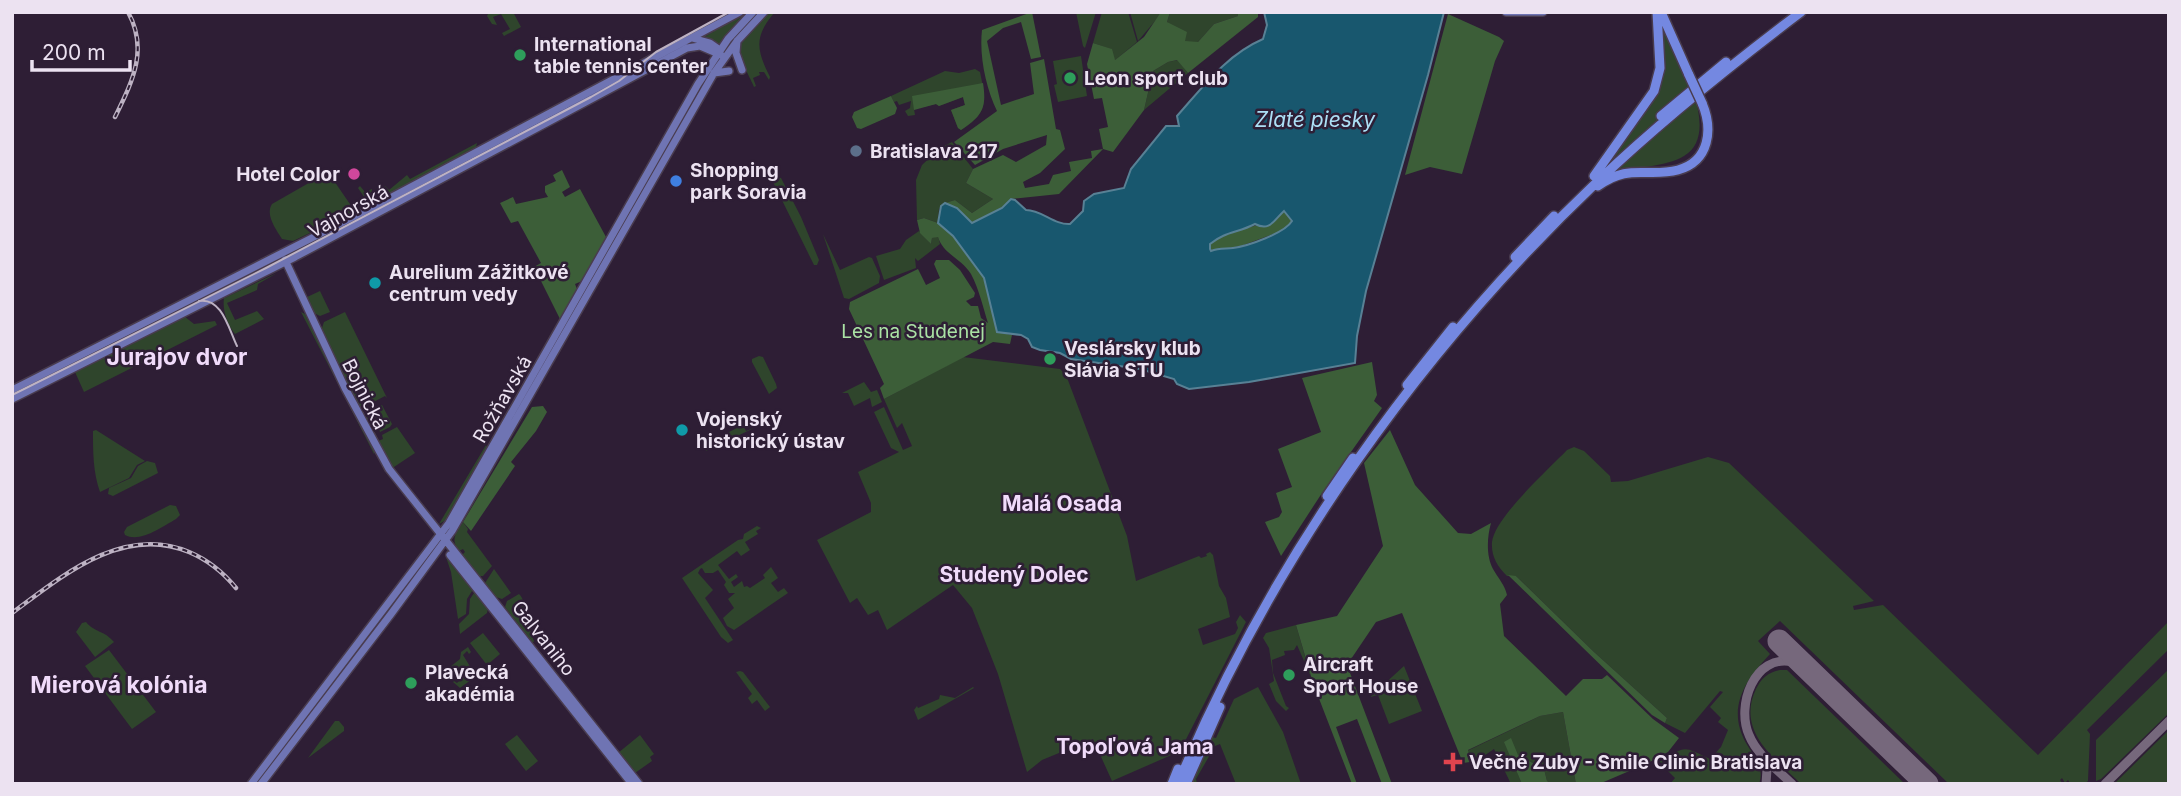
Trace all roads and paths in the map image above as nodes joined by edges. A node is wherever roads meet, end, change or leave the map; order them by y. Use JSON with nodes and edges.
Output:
{"nodes":[{"id":1,"x":740,"y":12,"type":"edge"},
{"id":2,"x":1506,"y":12,"type":"edge"},
{"id":3,"x":1543,"y":12,"type":"edge"},
{"id":4,"x":1791,"y":12,"type":"edge"},
{"id":5,"x":1801,"y":12,"type":"edge"},
{"id":6,"x":758,"y":14,"type":"edge"},
{"id":7,"x":1657,"y":14,"type":"edge"},
{"id":8,"x":697,"y":39,"type":"junction"},
{"id":9,"x":737,"y":41,"type":"junction"},
{"id":10,"x":705,"y":54,"type":"junction"},
{"id":11,"x":719,"y":54,"type":"junction"},
{"id":12,"x":741,"y":70,"type":"dead end"},
{"id":13,"x":729,"y":71,"type":"dead end"},
{"id":14,"x":710,"y":72,"type":"junction"},
{"id":15,"x":1594,"y":176,"type":"junction"},
{"id":16,"x":1585,"y":194,"type":"junction"},
{"id":17,"x":281,"y":254,"type":"junction"},
{"id":18,"x":295,"y":257,"type":"junction"},
{"id":19,"x":284,"y":263,"type":"junction"},
{"id":20,"x":272,"y":269,"type":"junction"},
{"id":21,"x":288,"y":273,"type":"junction"},
{"id":22,"x":12,"y":390,"type":"edge"},
{"id":23,"x":12,"y":399,"type":"edge"},
{"id":24,"x":431,"y":525,"type":"junction"},
{"id":25,"x":450,"y":527,"type":"junction"},
{"id":26,"x":441,"y":540,"type":"junction"},
{"id":27,"x":432,"y":546,"type":"junction"},
{"id":28,"x":452,"y":554,"type":"junction"},
{"id":29,"x":433,"y":557,"type":"junction"},
{"id":30,"x":354,"y":650,"type":"junction"},
{"id":31,"x":1236,"y":663,"type":"junction"},
{"id":32,"x":350,"y":668,"type":"junction"},
{"id":33,"x":336,"y":674,"type":"junction"},
{"id":34,"x":336,"y":684,"type":"junction"},
{"id":35,"x":613,"y":755,"type":"junction"},
{"id":36,"x":262,"y":778,"type":"edge"},
{"id":37,"x":251,"y":784,"type":"edge"},
{"id":38,"x":632,"y":784,"type":"edge"},
{"id":39,"x":639,"y":784,"type":"edge"},
{"id":40,"x":1172,"y":784,"type":"edge"},
{"id":41,"x":1178,"y":784,"type":"edge"},
{"id":42,"x":1186,"y":784,"type":"edge"}],
"edges":[{"from":1,"to":8,"type":"main road","name":"Vajnorská"},
{"from":2,"to":3,"type":"main road"},
{"from":4,"to":15,"type":"highway"},
{"from":5,"to":16,"type":"highway"},
{"from":6,"to":9,"type":"main road","name":"Rožňavská"},
{"from":6,"to":11,"type":"main road","name":"Rožňavská"},
{"from":7,"to":15,"type":"highway"},
{"from":7,"to":16,"type":"highway","bridge":true},
{"from":8,"to":10,"type":"main road"},
{"from":8,"to":11,"type":"main road"},
{"from":8,"to":17,"type":"main road","name":"Vajnorská"},
{"from":8,"to":18,"type":"main road","name":"Vajnorská"},
{"from":9,"to":11,"type":"main road","name":"Rožňavská"},
{"from":9,"to":12,"type":"main road"},
{"from":10,"to":11,"type":"main road"},
{"from":10,"to":14,"type":"main road"},
{"from":11,"to":14,"type":"main road","name":"Rožňavská"},
{"from":11,"to":14,"type":"main road","name":"Rožňavská"},
{"from":13,"to":14,"type":"main road"},
{"from":14,"to":25,"type":"main road","name":"Rožňavská"},
{"from":15,"to":40,"type":"highway"},
{"from":16,"to":31,"type":"highway"},
{"from":17,"to":19,"type":"main road","name":"Bojnická"},
{"from":17,"to":22,"type":"main road","name":"Vajnorská"},
{"from":18,"to":19,"type":"main road","name":"Vajnorská"},
{"from":18,"to":21,"type":"main road"},
{"from":19,"to":20,"type":"main road","name":"Vajnorská"},
{"from":19,"to":21,"type":"main road","name":"Bojnická"},
{"from":20,"to":21,"type":"main road"},
{"from":20,"to":23,"type":"main road","name":"Vajnorská"},
{"from":21,"to":24,"type":"main road","name":"Bojnická"},
{"from":24,"to":25,"type":"main road"},
{"from":24,"to":26,"type":"main road","name":"Bojnická"},
{"from":24,"to":27,"type":"main road"},
{"from":25,"to":26,"type":"main road","name":"Rožňavská"},
{"from":25,"to":28,"type":"main road"},
{"from":26,"to":27,"type":"main road","name":"Rožňavská"},
{"from":26,"to":28,"type":"main road","name":"Galvaniho"},
{"from":26,"to":29,"type":"main road","name":"Rožňavská"},
{"from":27,"to":30,"type":"main road","name":"Rožňavská"},
{"from":28,"to":29,"type":"main road"},
{"from":28,"to":35,"type":"main road","name":"Galvaniho"},
{"from":29,"to":32,"type":"main road","name":"Rožňavská"},
{"from":30,"to":32,"type":"main road"},
{"from":30,"to":33,"type":"main road","name":"Rožňavská"},
{"from":31,"to":41,"type":"highway"},
{"from":31,"to":42,"type":"highway"},
{"from":32,"to":33,"type":"main road"},
{"from":32,"to":34,"type":"main road","name":"Rožňavská"},
{"from":33,"to":34,"type":"main road"},
{"from":33,"to":36,"type":"main road","name":"Rožňavská"},
{"from":34,"to":36,"type":"main road","name":"Rožňavská"},
{"from":35,"to":38,"type":"main road","name":"Galvaniho"},
{"from":35,"to":39,"type":"main road","name":"Galvaniho"},
{"from":36,"to":37,"type":"main road","name":"Rožňavská"}]}
